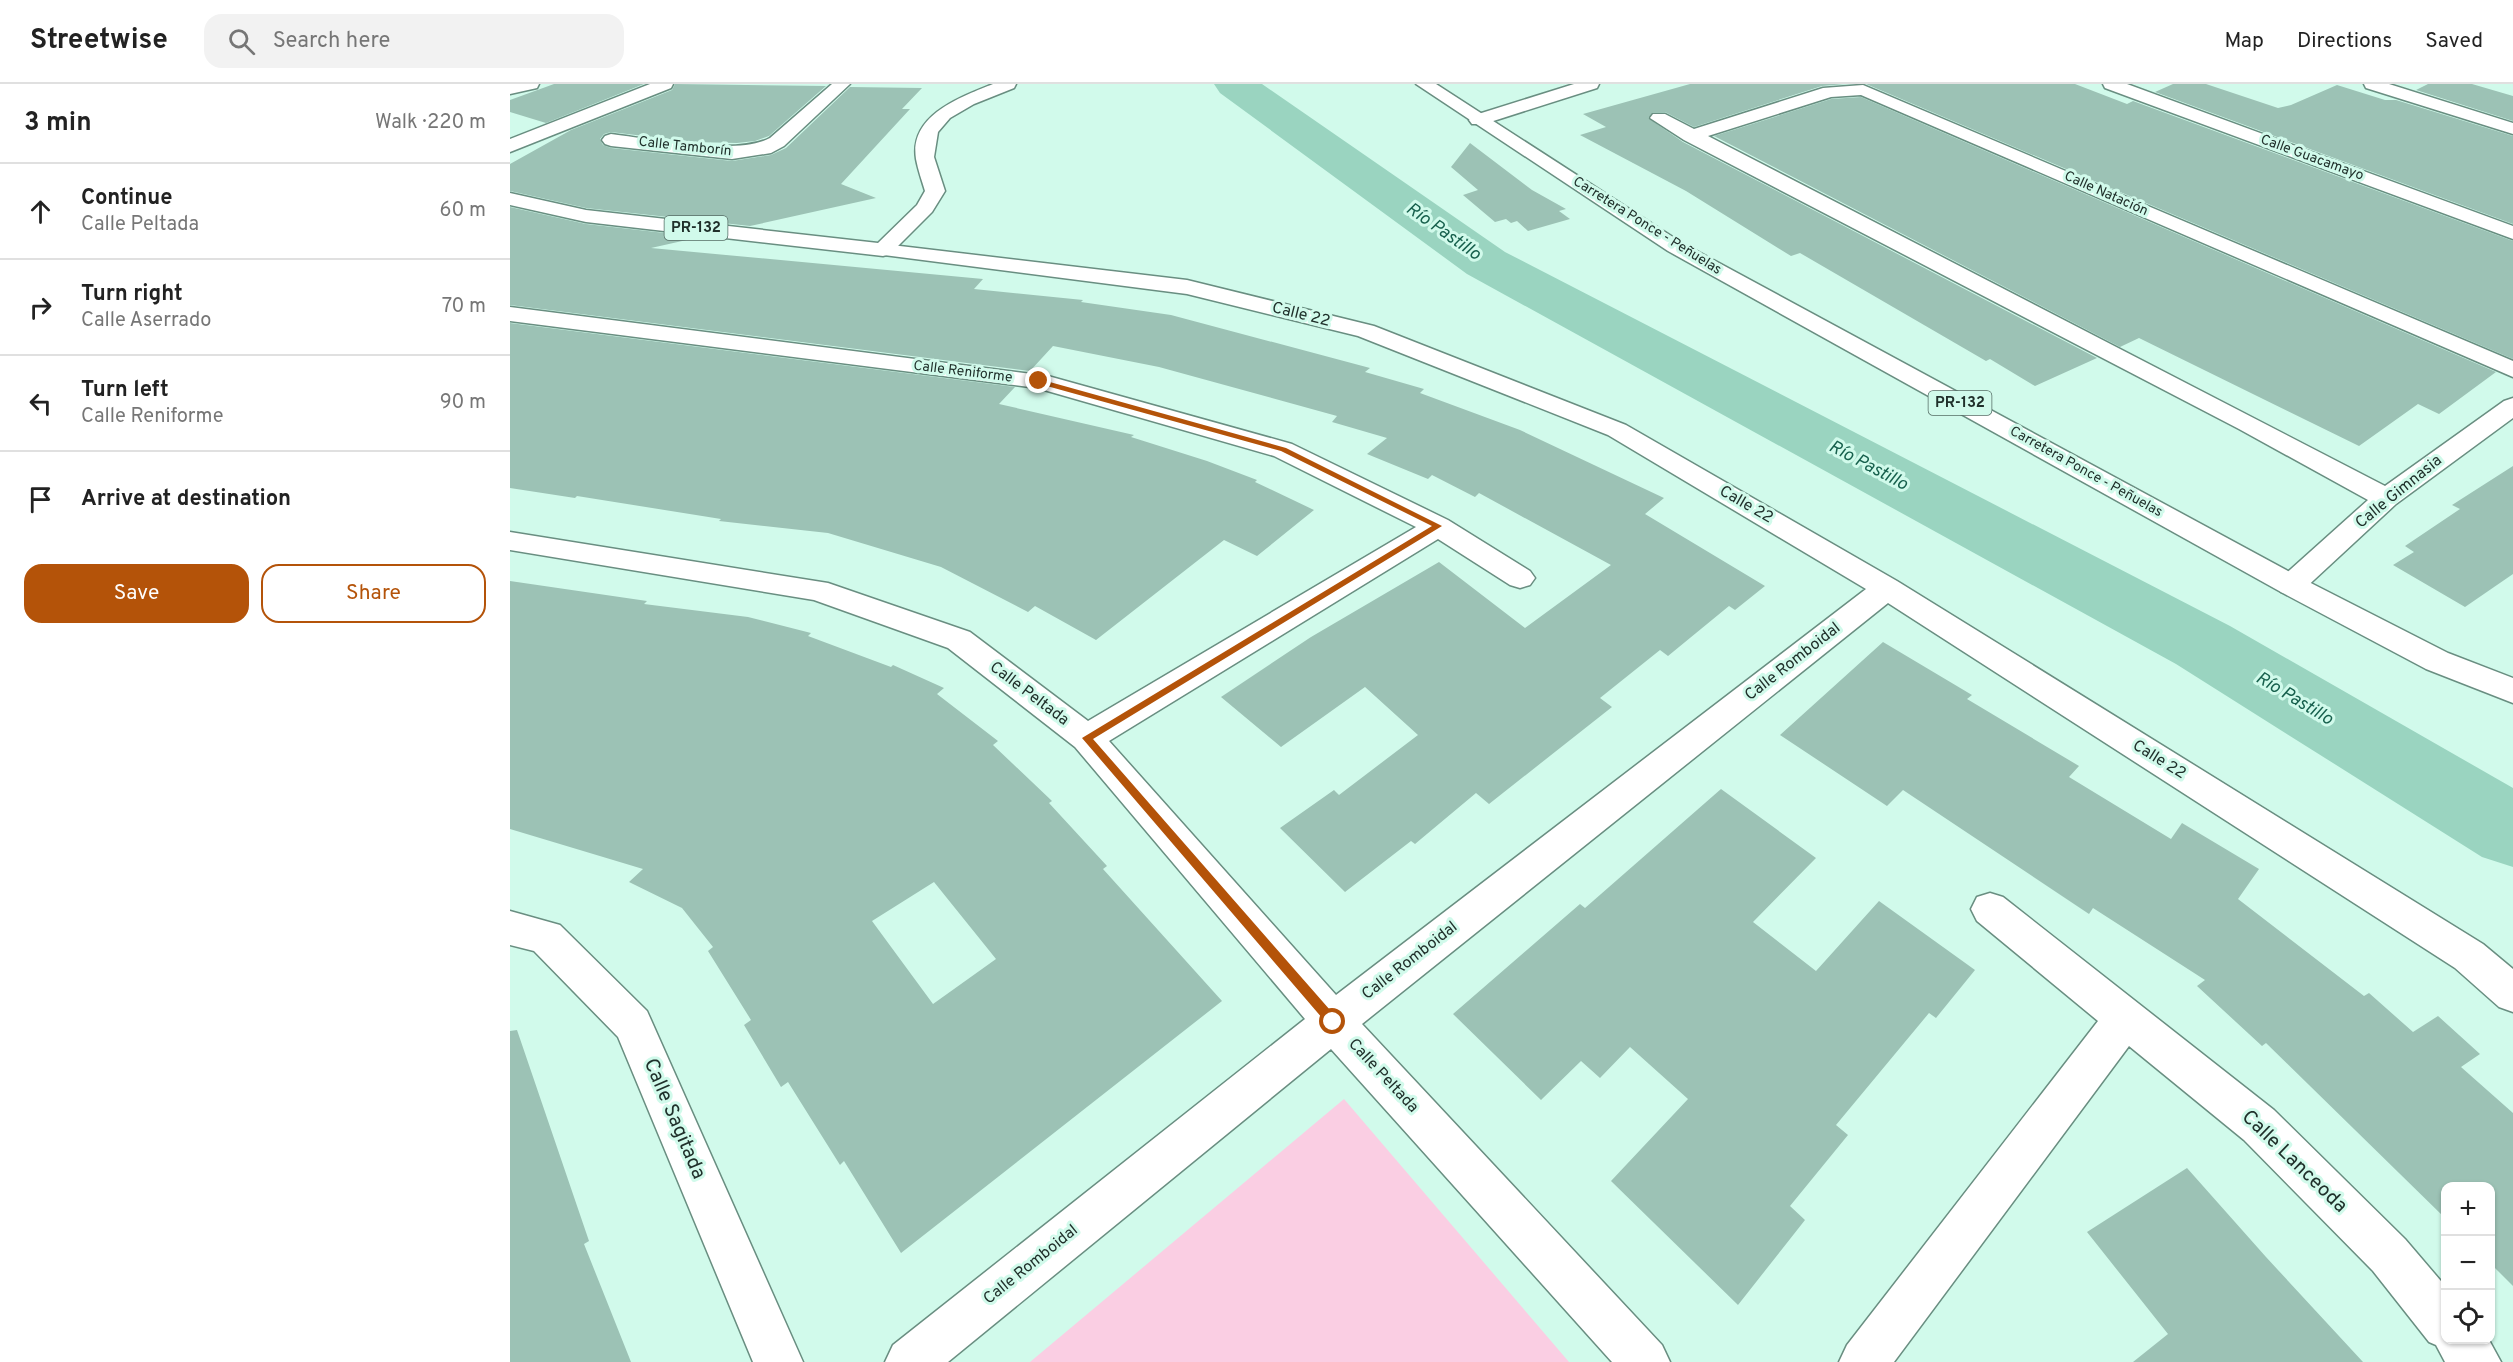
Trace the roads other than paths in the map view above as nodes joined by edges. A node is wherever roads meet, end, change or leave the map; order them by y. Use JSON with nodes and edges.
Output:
{"nodes":[{"id":1,"x":531,"y":84,"type":"edge"},
{"id":2,"x":665,"y":84,"type":"edge"},
{"id":3,"x":842,"y":84,"type":"edge"},
{"id":4,"x":1008,"y":84,"type":"edge"},
{"id":5,"x":1424,"y":84,"type":"edge"},
{"id":6,"x":1591,"y":84,"type":"edge"},
{"id":7,"x":2111,"y":84,"type":"edge"},
{"id":8,"x":2372,"y":84,"type":"edge"},
{"id":9,"x":510,"y":89,"type":"edge"},
{"id":10,"x":1659,"y":118,"type":"dead end"},
{"id":11,"x":1478,"y":120,"type":"junction"},
{"id":12,"x":2513,"y":129,"type":"edge"},
{"id":13,"x":1690,"y":136,"type":"junction"},
{"id":14,"x":611,"y":140,"type":"dead end"},
{"id":15,"x":510,"y":146,"type":"edge"},
{"id":16,"x":510,"y":199,"type":"edge"},
{"id":17,"x":2513,"y":233,"type":"edge"},
{"id":18,"x":883,"y":250,"type":"junction"},
{"id":19,"x":510,"y":314,"type":"edge"},
{"id":20,"x":2513,"y":370,"type":"edge"},
{"id":21,"x":2513,"y":406,"type":"edge"},
{"id":22,"x":2386,"y":498,"type":"junction"},
{"id":23,"x":1438,"y":526,"type":"junction"},
{"id":24,"x":510,"y":541,"type":"edge"},
{"id":25,"x":1520,"y":578,"type":"dead end"},
{"id":26,"x":2291,"y":585,"type":"junction"},
{"id":27,"x":1887,"y":588,"type":"junction"},
{"id":28,"x":2513,"y":691,"type":"edge"},
{"id":29,"x":1087,"y":738,"type":"junction"},
{"id":30,"x":1990,"y":909,"type":"dead end"},
{"id":31,"x":510,"y":928,"type":"edge"},
{"id":32,"x":2513,"y":994,"type":"edge"},
{"id":33,"x":2126,"y":1017,"type":"junction"},
{"id":34,"x":1333,"y":1022,"type":"junction"},
{"id":35,"x":2441,"y":1320,"type":"edge"},
{"id":36,"x":2461,"y":1344,"type":"edge"},
{"id":37,"x":778,"y":1362,"type":"edge"},
{"id":38,"x":910,"y":1362,"type":"edge"},
{"id":39,"x":1645,"y":1362,"type":"edge"},
{"id":40,"x":1864,"y":1362,"type":"edge"},
{"id":41,"x":2476,"y":1362,"type":"edge"}],
"edges":[{"from":1,"to":9,"type":"street"},
{"from":2,"to":15,"type":"street"},
{"from":3,"to":14,"type":"street","name":"Calle Tamborín"},
{"from":4,"to":18,"type":"street"},
{"from":5,"to":11,"type":"street","name":"Carretera Ponce - Peñuelas","number":"PR-132"},
{"from":6,"to":11,"type":"street"},
{"from":7,"to":17,"type":"street","name":"Calle Guacamayo"},
{"from":8,"to":12,"type":"street"},
{"from":10,"to":13,"type":"street"},
{"from":11,"to":26,"type":"street","name":"Carretera Ponce - Peñuelas","number":"PR-132"},
{"from":13,"to":20,"type":"street","name":"Calle Natación"},
{"from":13,"to":22,"type":"street"},
{"from":16,"to":18,"type":"street","number":"PR-132"},
{"from":18,"to":27,"type":"street","name":"Calle 22"},
{"from":19,"to":23,"type":"street","name":"Calle Reniforme"},
{"from":21,"to":22,"type":"street","name":"Calle Gimnasia"},
{"from":22,"to":26,"type":"street","name":"Calle Gimnasia"},
{"from":23,"to":25,"type":"street","name":"Calle Reniforme"},
{"from":23,"to":29,"type":"street"},
{"from":24,"to":29,"type":"street","name":"Calle Peltada"},
{"from":26,"to":28,"type":"street","name":"Carretera Ponce - Peñuelas","number":"PR-132"},
{"from":27,"to":32,"type":"street","name":"Calle 22"},
{"from":27,"to":34,"type":"street","name":"Calle Romboidal"},
{"from":29,"to":34,"type":"street","name":"Calle Peltada"},
{"from":30,"to":33,"type":"street","name":"Calle Lanceoda"},
{"from":31,"to":37,"type":"street","name":"Calle Sagitada"},
{"from":33,"to":35,"type":"street","name":"Calle Lanceoda"},
{"from":33,"to":40,"type":"street"},
{"from":34,"to":38,"type":"street","name":"Calle Romboidal"},
{"from":34,"to":39,"type":"street","name":"Calle Peltada"},
{"from":36,"to":41,"type":"street"}]}
